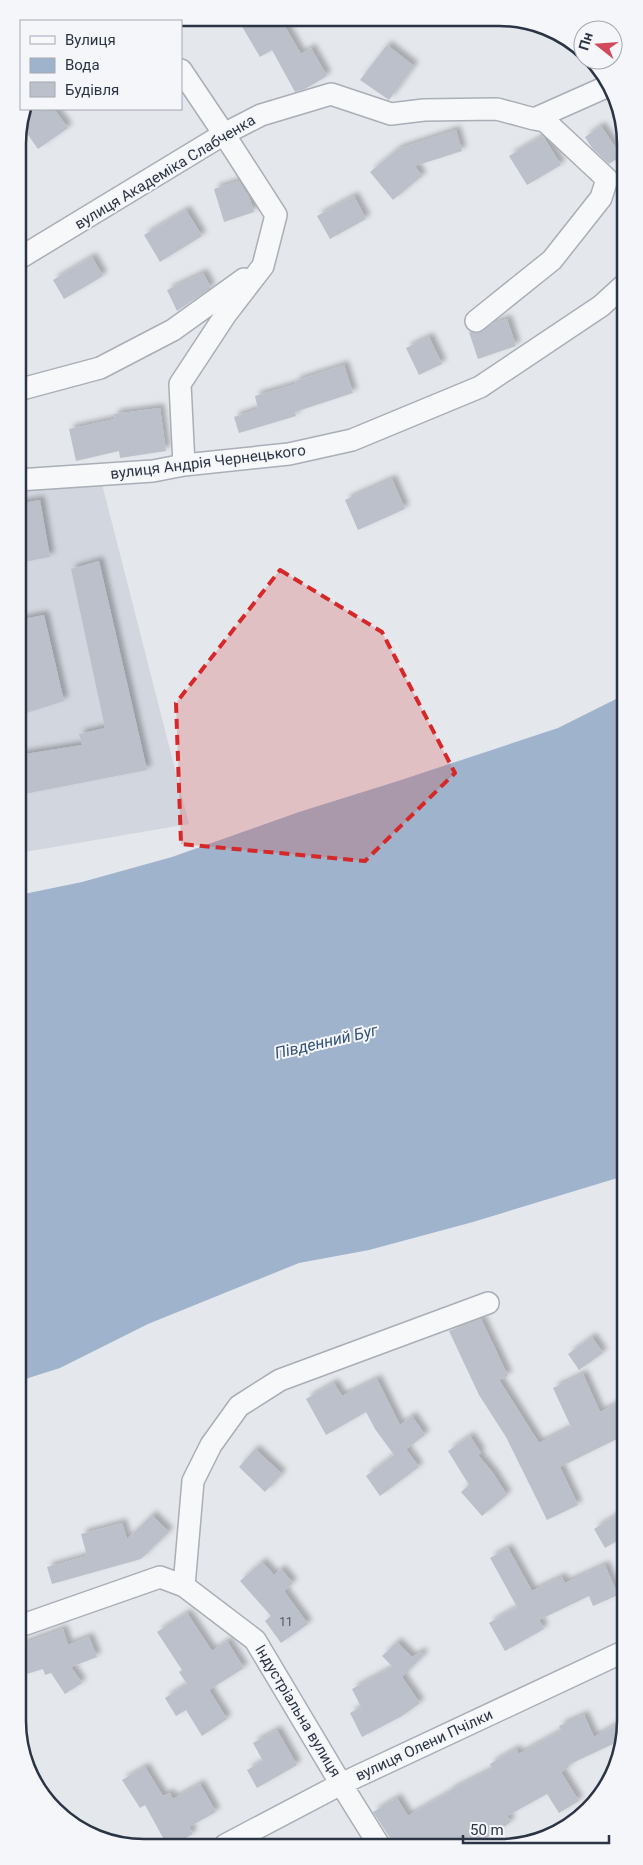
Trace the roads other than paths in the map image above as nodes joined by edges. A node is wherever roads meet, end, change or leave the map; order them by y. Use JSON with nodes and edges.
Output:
{"nodes":[{"id":1,"x":182,"y":71,"type":"edge"},
{"id":2,"x":603,"y":88,"type":"edge"},
{"id":3,"x":534,"y":119,"type":"junction"},
{"id":4,"x":224,"y":134,"type":"junction"},
{"id":5,"x":27,"y":254,"type":"edge"},
{"id":6,"x":263,"y":266,"type":"junction"},
{"id":7,"x":617,"y":291,"type":"edge"},
{"id":8,"x":476,"y":321,"type":"dead end"},
{"id":9,"x":27,"y":388,"type":"edge"},
{"id":10,"x":184,"y":465,"type":"junction"},
{"id":11,"x":27,"y":479,"type":"edge"},
{"id":12,"x":488,"y":1303,"type":"dead end"},
{"id":13,"x":184,"y":1586,"type":"junction"},
{"id":14,"x":26,"y":1624,"type":"edge"},
{"id":15,"x":616,"y":1655,"type":"edge"},
{"id":16,"x":341,"y":1784,"type":"junction"},
{"id":17,"x":236,"y":1839,"type":"edge"},
{"id":18,"x":376,"y":1839,"type":"edge"}],
"edges":[{"from":1,"to":4,"type":"street"},
{"from":2,"to":3,"type":"street"},
{"from":3,"to":4,"type":"street","name":"вулиця Академіка Слабченка"},
{"from":3,"to":8,"type":"street","name":"вулиця Академіка Слабченка"},
{"from":4,"to":5,"type":"street","name":"вулиця Академіка Слабченка"},
{"from":4,"to":6,"type":"street"},
{"from":6,"to":9,"type":"street"},
{"from":6,"to":10,"type":"street"},
{"from":7,"to":10,"type":"street","name":"вулиця Андрія Чернецького"},
{"from":10,"to":11,"type":"street","name":"вулиця Андрія Чернецького"},
{"from":12,"to":13,"type":"street"},
{"from":13,"to":14,"type":"street","name":"Індустріальна вулиця"},
{"from":13,"to":16,"type":"street","name":"Індустріальна вулиця"},
{"from":15,"to":16,"type":"street","name":"вулиця Олени Пчілки"},
{"from":16,"to":17,"type":"street","name":"вулиця Олени Пчілки"},
{"from":16,"to":18,"type":"street","name":"Індустріальна вулиця"}]}
